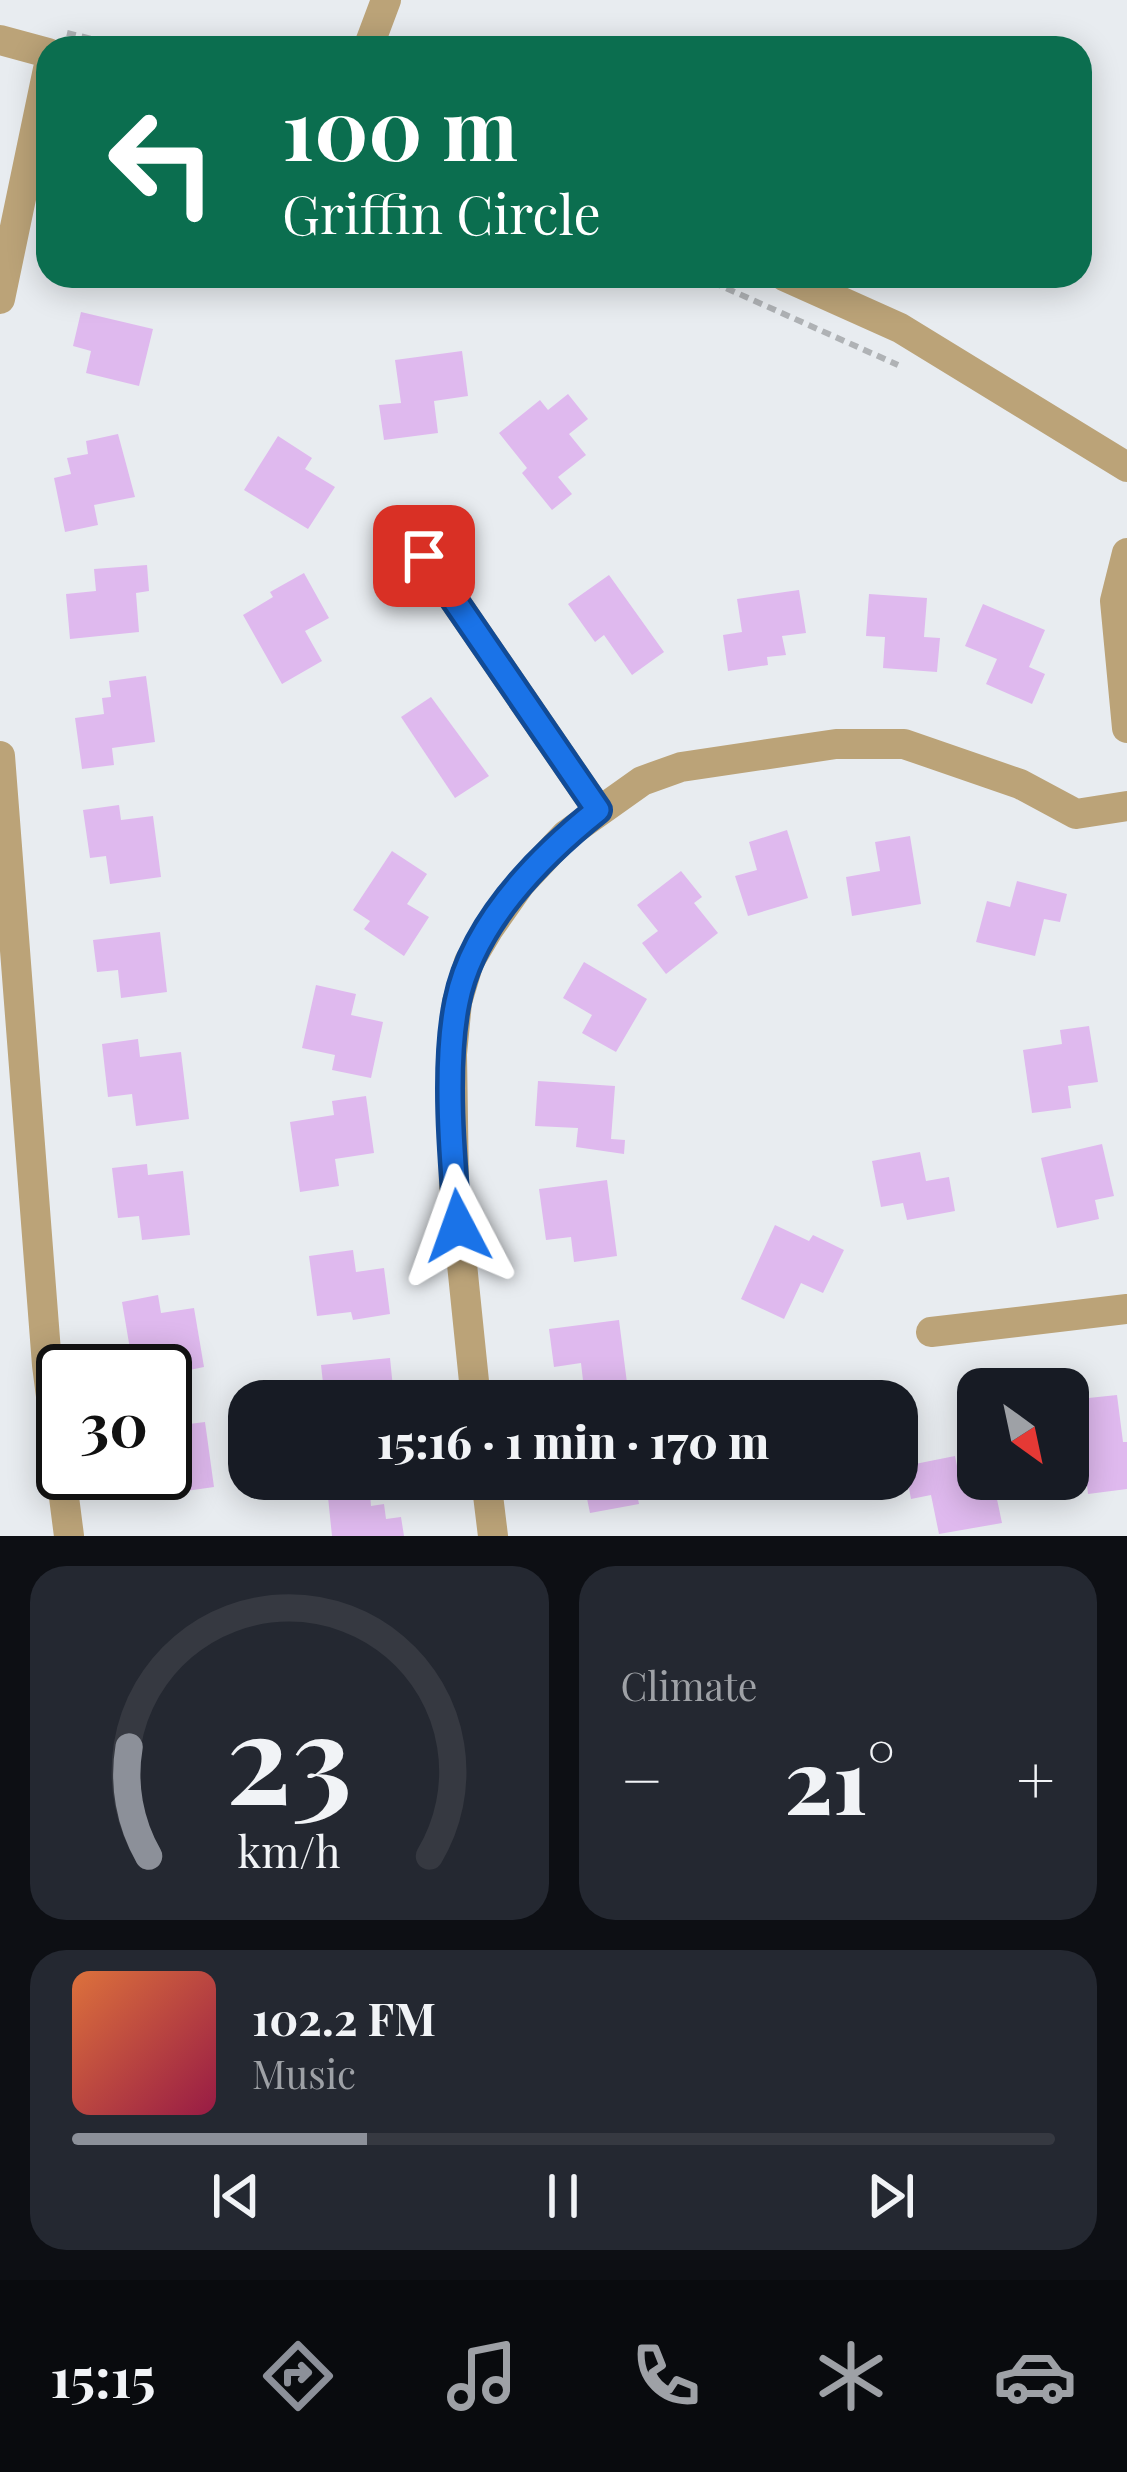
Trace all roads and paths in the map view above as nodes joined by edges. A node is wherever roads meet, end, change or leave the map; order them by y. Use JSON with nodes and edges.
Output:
{"nodes":[{"id":1,"x":386,"y":0,"type":"edge"},
{"id":2,"x":372,"y":36,"type":"edge"},
{"id":3,"x":0,"y":40,"type":"edge"},
{"id":4,"x":36,"y":50,"type":"edge"},
{"id":5,"x":36,"y":125,"type":"edge"},
{"id":6,"x":1,"y":288,"type":"edge"},
{"id":7,"x":726,"y":288,"type":"edge"},
{"id":8,"x":811,"y":288,"type":"edge"},
{"id":9,"x":0,"y":298,"type":"edge"},
{"id":10,"x":899,"y":365,"type":"dead end"},
{"id":11,"x":1127,"y":466,"type":"edge"},
{"id":12,"x":1127,"y":554,"type":"edge"},
{"id":13,"x":424,"y":556,"type":"dead end"},
{"id":14,"x":1127,"y":728,"type":"edge"},
{"id":15,"x":0,"y":756,"type":"edge"},
{"id":16,"x":1127,"y":806,"type":"edge"},
{"id":17,"x":598,"y":810,"type":"junction"},
{"id":18,"x":1127,"y":1310,"type":"edge"},
{"id":19,"x":931,"y":1332,"type":"dead end"},
{"id":20,"x":474,"y":1380,"type":"edge"},
{"id":21,"x":489,"y":1500,"type":"edge"},
{"id":22,"x":69,"y":1536,"type":"edge"},
{"id":23,"x":493,"y":1536,"type":"edge"}],
"edges":[{"from":1,"to":2,"type":"street"},
{"from":3,"to":4,"type":"street"},
{"from":5,"to":6,"type":"street"},
{"from":6,"to":9,"type":"street"},
{"from":7,"to":10,"type":"path"},
{"from":8,"to":11,"type":"street"},
{"from":12,"to":14,"type":"street"},
{"from":13,"to":17,"type":"street"},
{"from":15,"to":22,"type":"street"},
{"from":16,"to":17,"type":"street"},
{"from":17,"to":20,"type":"street"},
{"from":18,"to":19,"type":"street"},
{"from":21,"to":23,"type":"street"}]}
